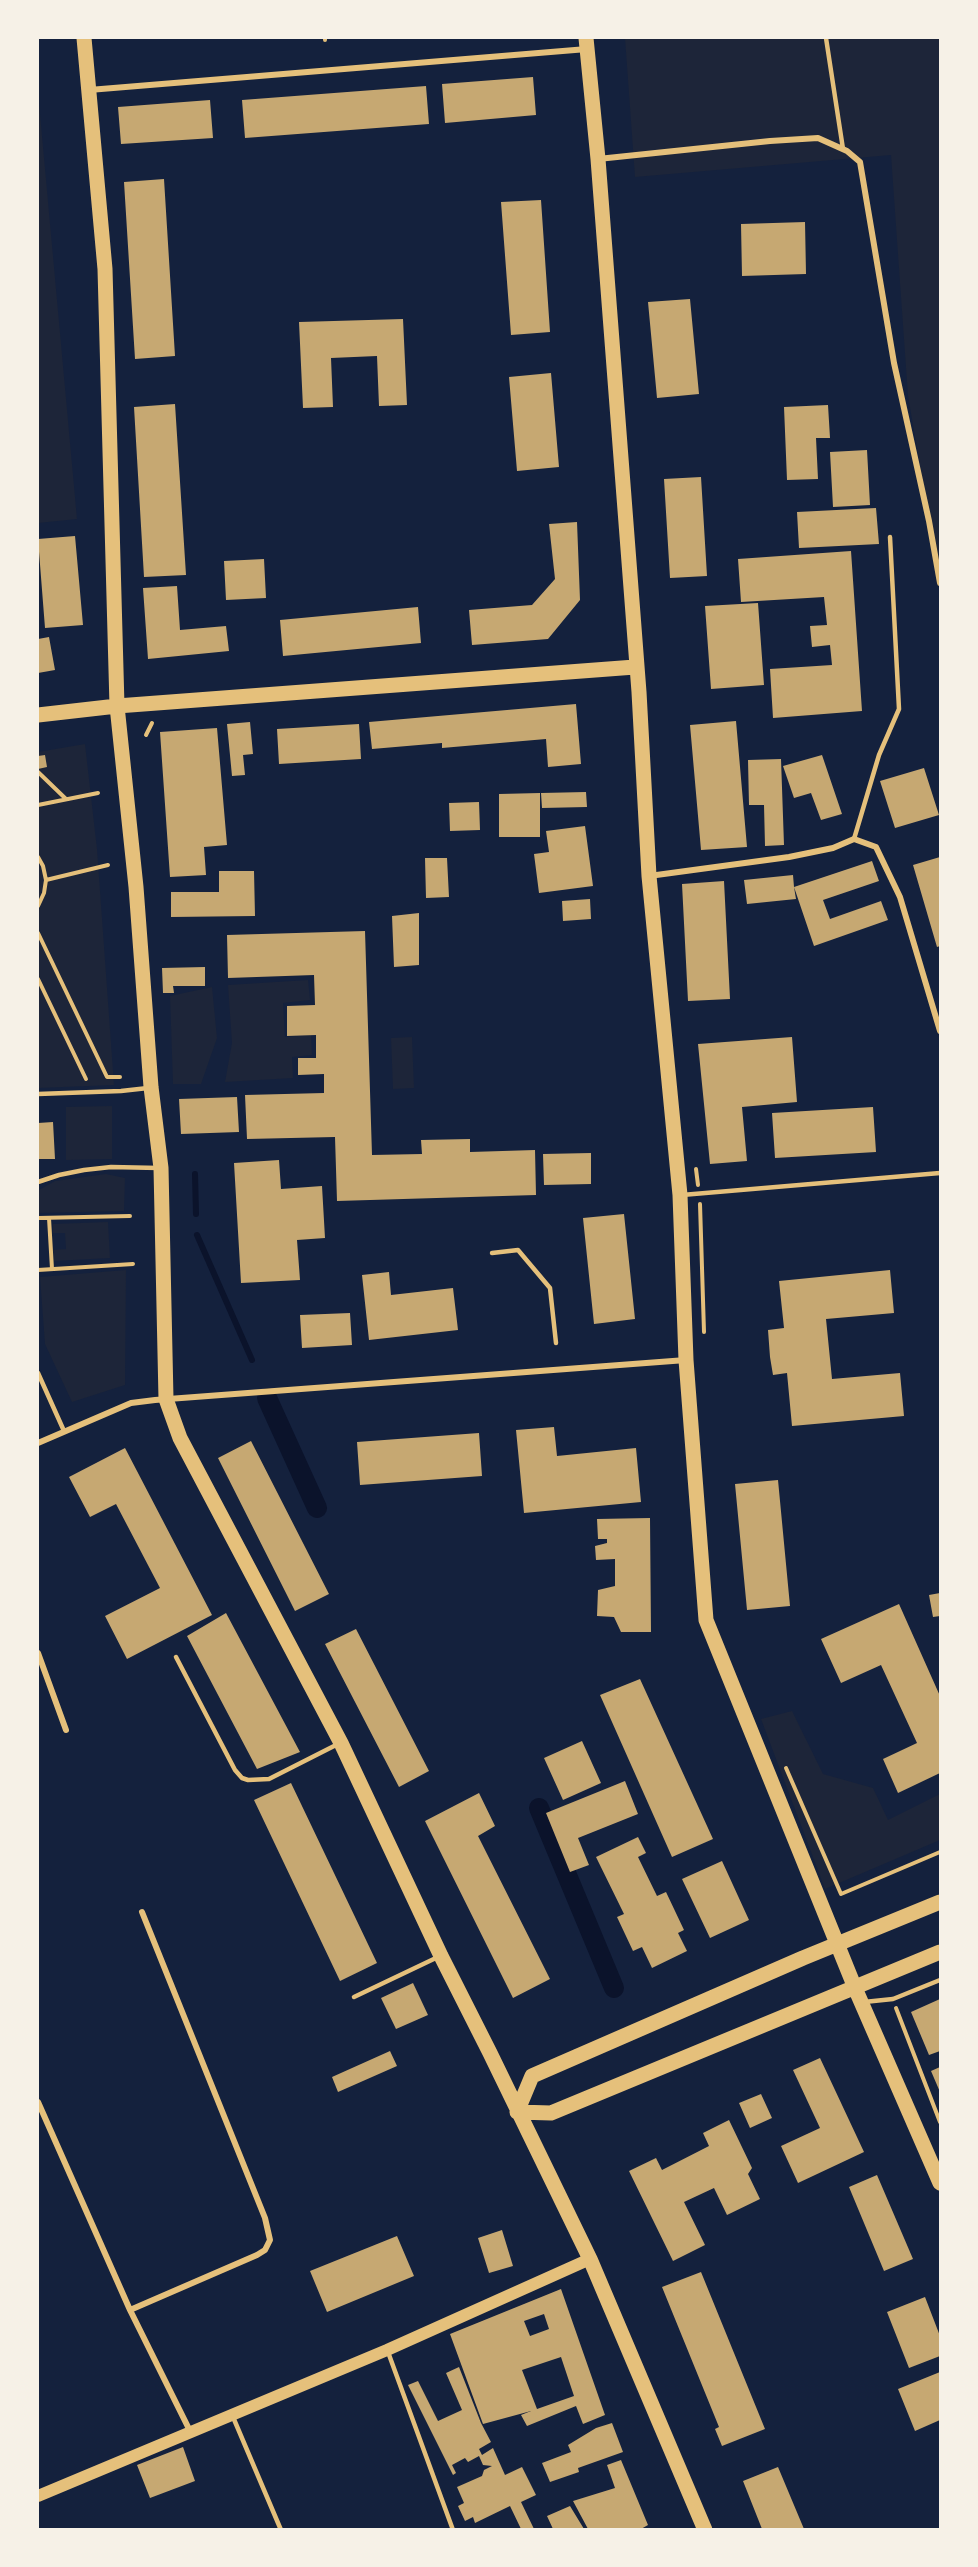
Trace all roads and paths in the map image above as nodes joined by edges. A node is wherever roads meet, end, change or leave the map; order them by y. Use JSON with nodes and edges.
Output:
{"nodes":[{"id":1,"x":84,"y":38,"type":"edge"},
{"id":2,"x":826,"y":38,"type":"edge"},
{"id":3,"x":587,"y":43,"type":"edge"},
{"id":4,"x":89,"y":90,"type":"junction"},
{"id":5,"x":843,"y":149,"type":"junction"},
{"id":6,"x":598,"y":159,"type":"junction"},
{"id":7,"x":890,"y":537,"type":"dead end"},
{"id":8,"x":940,"y":583,"type":"edge"},
{"id":9,"x":635,"y":667,"type":"junction"},
{"id":10,"x":117,"y":706,"type":"junction"},
{"id":11,"x":38,"y":715,"type":"edge"},
{"id":12,"x":152,"y":723,"type":"dead end"},
{"id":13,"x":146,"y":735,"type":"dead end"},
{"id":14,"x":38,"y":772,"type":"edge"},
{"id":15,"x":98,"y":792,"type":"dead end"},
{"id":16,"x":66,"y":799,"type":"junction"},
{"id":17,"x":38,"y":805,"type":"edge"},
{"id":18,"x":854,"y":839,"type":"junction"},
{"id":19,"x":38,"y":857,"type":"edge"},
{"id":20,"x":108,"y":865,"type":"dead end"},
{"id":21,"x":649,"y":876,"type":"junction"},
{"id":22,"x":46,"y":880,"type":"junction"},
{"id":23,"x":38,"y":906,"type":"edge"},
{"id":24,"x":38,"y":933,"type":"edge"},
{"id":25,"x":38,"y":979,"type":"edge"},
{"id":26,"x":940,"y":1031,"type":"edge"},
{"id":27,"x":120,"y":1077,"type":"dead end"},
{"id":28,"x":86,"y":1079,"type":"dead end"},
{"id":29,"x":151,"y":1087,"type":"junction"},
{"id":30,"x":38,"y":1094,"type":"edge"},
{"id":31,"x":695,"y":1160,"type":"dead end"},
{"id":32,"x":161,"y":1168,"type":"junction"},
{"id":33,"x":940,"y":1173,"type":"edge"},
{"id":34,"x":38,"y":1182,"type":"edge"},
{"id":35,"x":700,"y":1193,"type":"junction"},
{"id":36,"x":680,"y":1195,"type":"junction"},
{"id":37,"x":130,"y":1216,"type":"dead end"},
{"id":38,"x":38,"y":1218,"type":"edge"},
{"id":39,"x":49,"y":1218,"type":"junction"},
{"id":40,"x":492,"y":1253,"type":"dead end"},
{"id":41,"x":133,"y":1264,"type":"dead end"},
{"id":42,"x":52,"y":1269,"type":"junction"},
{"id":43,"x":38,"y":1270,"type":"edge"},
{"id":44,"x":704,"y":1334,"type":"dead end"},
{"id":45,"x":556,"y":1343,"type":"dead end"},
{"id":46,"x":686,"y":1360,"type":"junction"},
{"id":47,"x":38,"y":1372,"type":"edge"},
{"id":48,"x":166,"y":1399,"type":"junction"},
{"id":49,"x":64,"y":1431,"type":"junction"},
{"id":50,"x":38,"y":1443,"type":"edge"},
{"id":51,"x":38,"y":1653,"type":"edge"},
{"id":52,"x":176,"y":1657,"type":"dead end"},
{"id":53,"x":66,"y":1730,"type":"dead end"},
{"id":54,"x":341,"y":1743,"type":"junction"},
{"id":55,"x":783,"y":1762,"type":"dead end"},
{"id":56,"x":940,"y":1852,"type":"edge"},
{"id":57,"x":940,"y":1902,"type":"edge"},
{"id":58,"x":142,"y":1912,"type":"dead end"},
{"id":59,"x":838,"y":1944,"type":"junction"},
{"id":60,"x":940,"y":1952,"type":"edge"},
{"id":61,"x":441,"y":1956,"type":"junction"},
{"id":62,"x":940,"y":1980,"type":"edge"},
{"id":63,"x":855,"y":1988,"type":"junction"},
{"id":64,"x":354,"y":1997,"type":"dead end"},
{"id":65,"x":893,"y":1999,"type":"junction"},
{"id":66,"x":861,"y":2003,"type":"junction"},
{"id":67,"x":38,"y":2102,"type":"edge"},
{"id":68,"x":517,"y":2112,"type":"junction"},
{"id":69,"x":940,"y":2122,"type":"edge"},
{"id":70,"x":940,"y":2183,"type":"edge"},
{"id":71,"x":590,"y":2259,"type":"junction"},
{"id":72,"x":130,"y":2310,"type":"junction"},
{"id":73,"x":387,"y":2350,"type":"junction"},
{"id":74,"x":232,"y":2414,"type":"junction"},
{"id":75,"x":190,"y":2431,"type":"junction"},
{"id":76,"x":38,"y":2496,"type":"edge"},
{"id":77,"x":281,"y":2529,"type":"edge"},
{"id":78,"x":453,"y":2529,"type":"edge"},
{"id":79,"x":705,"y":2529,"type":"edge"}],
"edges":[{"from":1,"to":4,"type":"main road"},
{"from":2,"to":5,"type":"lane"},
{"from":3,"to":4,"type":"street"},
{"from":3,"to":6,"type":"main road"},
{"from":4,"to":10,"type":"main road"},
{"from":5,"to":6,"type":"street"},
{"from":5,"to":8,"type":"street"},
{"from":6,"to":9,"type":"main road"},
{"from":7,"to":18,"type":"lane"},
{"from":9,"to":10,"type":"main road"},
{"from":9,"to":21,"type":"main road"},
{"from":10,"to":11,"type":"main road"},
{"from":10,"to":29,"type":"main road"},
{"from":12,"to":13,"type":"path"},
{"from":14,"to":16,"type":"path"},
{"from":15,"to":16,"type":"path"},
{"from":16,"to":17,"type":"path"},
{"from":18,"to":21,"type":"street"},
{"from":18,"to":26,"type":"street"},
{"from":19,"to":22,"type":"path"},
{"from":20,"to":22,"type":"path"},
{"from":21,"to":36,"type":"main road"},
{"from":22,"to":23,"type":"path"},
{"from":24,"to":27,"type":"path"},
{"from":25,"to":28,"type":"path"},
{"from":29,"to":30,"type":"lane"},
{"from":29,"to":32,"type":"main road"},
{"from":31,"to":35,"type":"path"},
{"from":32,"to":34,"type":"lane"},
{"from":32,"to":48,"type":"main road"},
{"from":33,"to":35,"type":"lane"},
{"from":35,"to":36,"type":"lane"},
{"from":35,"to":44,"type":"path"},
{"from":36,"to":46,"type":"main road"},
{"from":37,"to":39,"type":"path"},
{"from":38,"to":39,"type":"path"},
{"from":39,"to":42,"type":"path"},
{"from":40,"to":45,"type":"lane"},
{"from":41,"to":42,"type":"path"},
{"from":42,"to":43,"type":"path"},
{"from":46,"to":48,"type":"street"},
{"from":46,"to":59,"type":"main road"},
{"from":47,"to":49,"type":"lane"},
{"from":48,"to":49,"type":"street"},
{"from":48,"to":54,"type":"main road"},
{"from":49,"to":50,"type":"street"},
{"from":51,"to":53,"type":"street"},
{"from":52,"to":54,"type":"lane"},
{"from":54,"to":61,"type":"main road"},
{"from":55,"to":56,"type":"path"},
{"from":57,"to":59,"type":"main road"},
{"from":58,"to":72,"type":"street"},
{"from":59,"to":63,"type":"main road"},
{"from":59,"to":68,"type":"main road"},
{"from":60,"to":63,"type":"main road"},
{"from":61,"to":64,"type":"lane"},
{"from":61,"to":68,"type":"main road"},
{"from":62,"to":65,"type":"lane"},
{"from":63,"to":66,"type":"main road"},
{"from":63,"to":68,"type":"main road"},
{"from":65,"to":66,"type":"lane"},
{"from":65,"to":69,"type":"path"},
{"from":66,"to":70,"type":"main road"},
{"from":67,"to":72,"type":"street"},
{"from":68,"to":71,"type":"main road"},
{"from":71,"to":73,"type":"main road"},
{"from":71,"to":79,"type":"main road"},
{"from":72,"to":75,"type":"street"},
{"from":73,"to":74,"type":"main road"},
{"from":73,"to":78,"type":"lane"},
{"from":74,"to":75,"type":"main road"},
{"from":74,"to":77,"type":"lane"},
{"from":75,"to":76,"type":"main road"}]}
